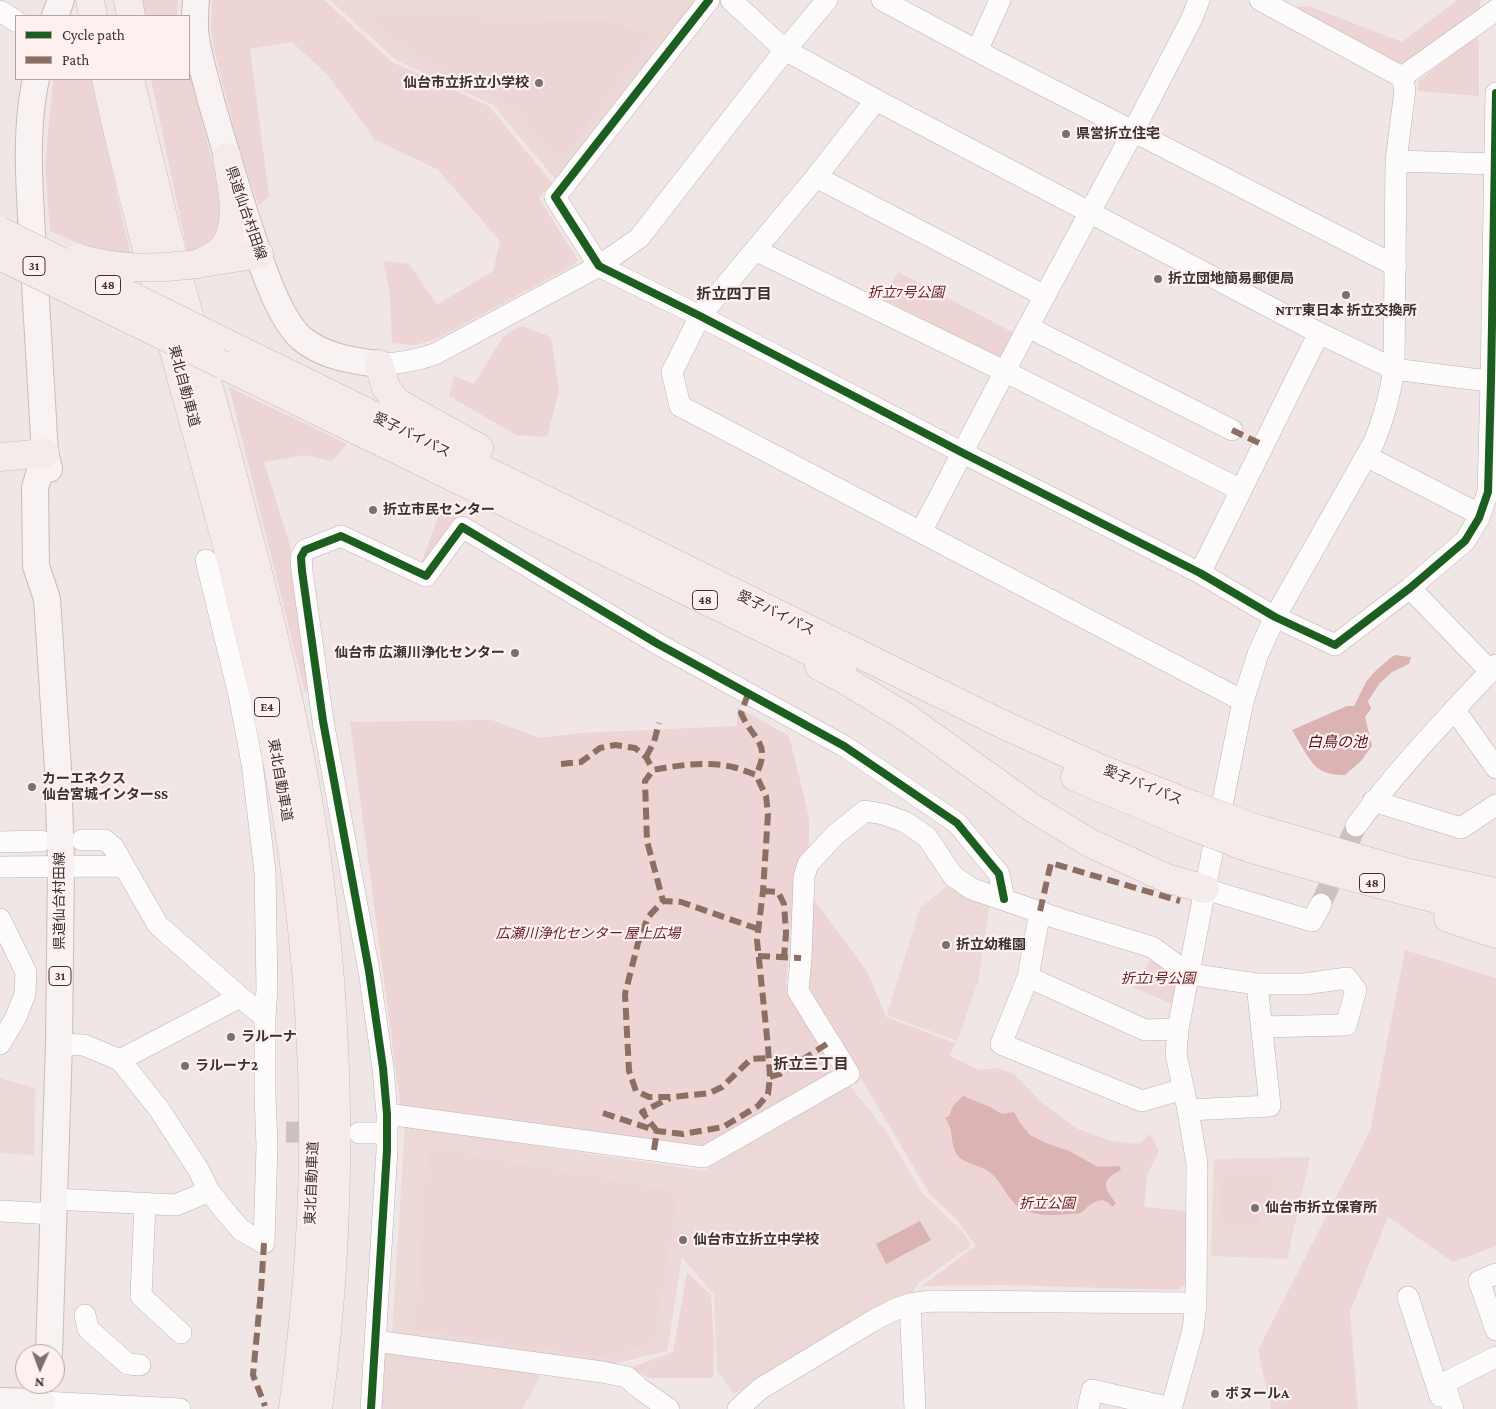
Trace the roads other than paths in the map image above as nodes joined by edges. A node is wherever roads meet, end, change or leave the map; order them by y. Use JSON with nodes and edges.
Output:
{"nodes":[{"id":1,"x":61,"y":0,"type":"edge"},
{"id":2,"x":90,"y":0,"type":"edge"},
{"id":3,"x":114,"y":0,"type":"edge"},
{"id":4,"x":128,"y":0,"type":"edge"},
{"id":5,"x":196,"y":0,"type":"edge"},
{"id":6,"x":709,"y":0,"type":"edge"},
{"id":7,"x":731,"y":0,"type":"edge"},
{"id":8,"x":827,"y":0,"type":"edge"},
{"id":9,"x":882,"y":0,"type":"edge"},
{"id":10,"x":1000,"y":0,"type":"edge"},
{"id":11,"x":1199,"y":0,"type":"edge"},
{"id":12,"x":1260,"y":0,"type":"edge"},
{"id":13,"x":1496,"y":10,"type":"edge"},
{"id":14,"x":0,"y":11,"type":"edge"},
{"id":15,"x":55,"y":15,"type":"edge"},
{"id":16,"x":93,"y":15,"type":"edge"},
{"id":17,"x":117,"y":15,"type":"edge"},
{"id":18,"x":131,"y":15,"type":"edge"},
{"id":19,"x":15,"y":20,"type":"edge"},
{"id":20,"x":784,"y":50,"type":"junction"},
{"id":21,"x":977,"y":51,"type":"junction"},
{"id":22,"x":1402,"y":77,"type":"junction"},
{"id":23,"x":36,"y":80,"type":"edge"},
{"id":24,"x":106,"y":80,"type":"edge"},
{"id":25,"x":130,"y":80,"type":"edge"},
{"id":26,"x":137,"y":80,"type":"edge"},
{"id":27,"x":1496,"y":93,"type":"edge"},
{"id":28,"x":876,"y":100,"type":"junction"},
{"id":29,"x":137,"y":109,"type":"junction"},
{"id":30,"x":1133,"y":132,"type":"junction"},
{"id":31,"x":226,"y":157,"type":"junction"},
{"id":32,"x":1396,"y":161,"type":"junction"},
{"id":33,"x":1496,"y":164,"type":"edge"},
{"id":34,"x":816,"y":177,"type":"junction"},
{"id":35,"x":1090,"y":212,"type":"junction"},
{"id":36,"x":0,"y":229,"type":"edge"},
{"id":37,"x":755,"y":250,"type":"junction"},
{"id":38,"x":259,"y":254,"type":"junction"},
{"id":39,"x":0,"y":256,"type":"edge"},
{"id":40,"x":197,"y":264,"type":"junction"},
{"id":41,"x":599,"y":266,"type":"junction"},
{"id":42,"x":1396,"y":266,"type":"junction"},
{"id":43,"x":0,"y":268,"type":"edge"},
{"id":44,"x":1045,"y":296,"type":"junction"},
{"id":45,"x":107,"y":307,"type":"junction"},
{"id":46,"x":700,"y":316,"type":"junction"},
{"id":47,"x":1028,"y":327,"type":"junction"},
{"id":48,"x":1319,"y":333,"type":"junction"},
{"id":49,"x":379,"y":364,"type":"junction"},
{"id":50,"x":1394,"y":369,"type":"junction"},
{"id":51,"x":1006,"y":372,"type":"junction"},
{"id":52,"x":1494,"y":382,"type":"edge"},
{"id":53,"x":1232,"y":430,"type":"dead end"},
{"id":54,"x":0,"y":449,"type":"edge"},
{"id":55,"x":45,"y":452,"type":"junction"},
{"id":56,"x":963,"y":453,"type":"junction"},
{"id":57,"x":1366,"y":456,"type":"junction"},
{"id":58,"x":0,"y":457,"type":"edge"},
{"id":59,"x":1240,"y":490,"type":"junction"},
{"id":60,"x":1479,"y":514,"type":"junction"},
{"id":61,"x":921,"y":532,"type":"junction"},
{"id":62,"x":572,"y":535,"type":"junction"},
{"id":63,"x":206,"y":560,"type":"dead end"},
{"id":64,"x":1200,"y":573,"type":"junction"},
{"id":65,"x":1410,"y":588,"type":"junction"},
{"id":66,"x":1275,"y":617,"type":"junction"},
{"id":67,"x":816,"y":632,"type":"junction"},
{"id":68,"x":1493,"y":668,"type":"edge"},
{"id":69,"x":1243,"y":702,"type":"junction"},
{"id":70,"x":1454,"y":709,"type":"junction"},
{"id":71,"x":1496,"y":768,"type":"edge"},
{"id":72,"x":1373,"y":801,"type":"junction"},
{"id":73,"x":1496,"y":805,"type":"edge"},
{"id":74,"x":1193,"y":816,"type":"junction"},
{"id":75,"x":1356,"y":826,"type":"tunnel mouth"},
{"id":76,"x":1257,"y":836,"type":"junction"},
{"id":77,"x":82,"y":840,"type":"dead end"},
{"id":78,"x":41,"y":841,"type":"dead end"},
{"id":79,"x":0,"y":842,"type":"edge"},
{"id":80,"x":61,"y":866,"type":"junction"},
{"id":81,"x":124,"y":866,"type":"junction"},
{"id":82,"x":0,"y":867,"type":"edge"},
{"id":83,"x":1331,"y":872,"type":"junction"},
{"id":84,"x":1496,"y":874,"type":"edge"},
{"id":85,"x":1205,"y":889,"type":"junction"},
{"id":86,"x":1496,"y":892,"type":"edge"},
{"id":87,"x":1004,"y":899,"type":"junction"},
{"id":88,"x":1321,"y":904,"type":"tunnel mouth"},
{"id":89,"x":1040,"y":911,"type":"junction"},
{"id":90,"x":1496,"y":913,"type":"edge"},
{"id":91,"x":0,"y":919,"type":"edge"},
{"id":92,"x":1496,"y":934,"type":"edge"},
{"id":93,"x":1189,"y":974,"type":"junction"},
{"id":94,"x":1028,"y":977,"type":"junction"},
{"id":95,"x":1257,"y":984,"type":"junction"},
{"id":96,"x":240,"y":997,"type":"junction"},
{"id":97,"x":265,"y":1017,"type":"junction"},
{"id":98,"x":1261,"y":1027,"type":"junction"},
{"id":99,"x":1178,"y":1029,"type":"junction"},
{"id":100,"x":0,"y":1044,"type":"edge"},
{"id":101,"x":59,"y":1044,"type":"junction"},
{"id":102,"x":120,"y":1060,"type":"junction"},
{"id":103,"x":1183,"y":1089,"type":"junction"},
{"id":104,"x":1188,"y":1110,"type":"junction"},
{"id":105,"x":387,"y":1123,"type":"junction"},
{"id":106,"x":359,"y":1133,"type":"dead end"},
{"id":107,"x":209,"y":1191,"type":"junction"},
{"id":108,"x":145,"y":1204,"type":"junction"},
{"id":109,"x":53,"y":1207,"type":"junction"},
{"id":110,"x":0,"y":1211,"type":"edge"},
{"id":111,"x":1496,"y":1274,"type":"edge"},
{"id":112,"x":1408,"y":1297,"type":"dead end"},
{"id":113,"x":1196,"y":1303,"type":"junction"},
{"id":114,"x":910,"y":1304,"type":"junction"},
{"id":115,"x":85,"y":1314,"type":"dead end"},
{"id":116,"x":1496,"y":1330,"type":"edge"},
{"id":117,"x":181,"y":1333,"type":"dead end"},
{"id":118,"x":376,"y":1341,"type":"junction"},
{"id":119,"x":49,"y":1344,"type":"edge"},
{"id":120,"x":313,"y":1353,"type":"junction"},
{"id":121,"x":1496,"y":1357,"type":"edge"},
{"id":122,"x":140,"y":1364,"type":"dead end"},
{"id":123,"x":42,"y":1398,"type":"edge"},
{"id":124,"x":0,"y":1401,"type":"edge"},
{"id":125,"x":1451,"y":1401,"type":"edge"},
{"id":126,"x":180,"y":1409,"type":"edge"},
{"id":127,"x":293,"y":1409,"type":"edge"},
{"id":128,"x":318,"y":1409,"type":"edge"},
{"id":129,"x":371,"y":1409,"type":"edge"},
{"id":130,"x":669,"y":1409,"type":"edge"},
{"id":131,"x":738,"y":1409,"type":"edge"},
{"id":132,"x":915,"y":1409,"type":"edge"},
{"id":133,"x":1088,"y":1409,"type":"edge"},
{"id":134,"x":1171,"y":1409,"type":"edge"}],
"edges":[{"from":1,"to":15,"type":"main road"},
{"from":2,"to":16,"type":"highway"},
{"from":3,"to":17,"type":"highway"},
{"from":4,"to":18,"type":"highway"},
{"from":5,"to":31,"type":"main road","name":"県道仙台村田線"},
{"from":6,"to":41,"type":"street"},
{"from":7,"to":20,"type":"street"},
{"from":8,"to":20,"type":"street"},
{"from":9,"to":21,"type":"street"},
{"from":10,"to":21,"type":"street"},
{"from":11,"to":30,"type":"street"},
{"from":12,"to":22,"type":"street"},
{"from":13,"to":22,"type":"street"},
{"from":14,"to":19,"type":"street"},
{"from":20,"to":28,"type":"street"},
{"from":20,"to":41,"type":"street"},
{"from":21,"to":30,"type":"street"},
{"from":22,"to":32,"type":"street"},
{"from":23,"to":55,"type":"main road","name":"県道仙台村田線","number":"31"},
{"from":24,"to":120,"type":"highway","name":"東北自動車道","number":"E4"},
{"from":25,"to":29,"type":"highway","name":"東北自動車道"},
{"from":26,"to":29,"type":"highway"},
{"from":27,"to":33,"type":"street"},
{"from":28,"to":34,"type":"street"},
{"from":28,"to":35,"type":"street"},
{"from":29,"to":120,"type":"highway","name":"東北自動車道","number":"E4"},
{"from":30,"to":35,"type":"street"},
{"from":30,"to":42,"type":"street"},
{"from":31,"to":38,"type":"main road","name":"県道仙台村田線"},
{"from":31,"to":40,"type":"highway"},
{"from":32,"to":33,"type":"street"},
{"from":32,"to":42,"type":"street"},
{"from":33,"to":52,"type":"street"},
{"from":34,"to":37,"type":"street"},
{"from":34,"to":44,"type":"street"},
{"from":35,"to":44,"type":"street"},
{"from":35,"to":48,"type":"street"},
{"from":36,"to":40,"type":"highway","bridge":true},
{"from":36,"to":67,"type":"highway","name":"愛子バイパス","number":"48","bridge":true},
{"from":37,"to":46,"type":"street"},
{"from":37,"to":51,"type":"street"},
{"from":38,"to":40,"type":"highway"},
{"from":38,"to":49,"type":"main road","name":"県道仙台村田線"},
{"from":39,"to":45,"type":"highway","name":"愛子バイパス","number":"48","bridge":true},
{"from":41,"to":46,"type":"street"},
{"from":41,"to":49,"type":"street"},
{"from":42,"to":50,"type":"street"},
{"from":43,"to":45,"type":"highway","bridge":true},
{"from":44,"to":47,"type":"street"},
{"from":45,"to":62,"type":"highway","name":"愛子バイパス","number":"48","bridge":true},
{"from":46,"to":56,"type":"street"},
{"from":46,"to":61,"type":"street"},
{"from":47,"to":51,"type":"street"},
{"from":47,"to":53,"type":"street"},
{"from":48,"to":50,"type":"street"},
{"from":48,"to":59,"type":"street"},
{"from":49,"to":67,"type":"highway"},
{"from":50,"to":52,"type":"street"},
{"from":50,"to":57,"type":"street"},
{"from":51,"to":56,"type":"street"},
{"from":51,"to":59,"type":"street"},
{"from":52,"to":60,"type":"street"},
{"from":54,"to":55,"type":"highway"},
{"from":55,"to":58,"type":"highway"},
{"from":55,"to":80,"type":"main road","name":"県道仙台村田線","number":"31"},
{"from":56,"to":61,"type":"street"},
{"from":56,"to":64,"type":"street"},
{"from":57,"to":60,"type":"street"},
{"from":57,"to":66,"type":"street"},
{"from":59,"to":64,"type":"street"},
{"from":60,"to":65,"type":"street"},
{"from":61,"to":69,"type":"street"},
{"from":62,"to":74,"type":"highway","name":"愛子バイパス","number":"48"},
{"from":62,"to":85,"type":"highway"},
{"from":63,"to":97,"type":"street"},
{"from":64,"to":66,"type":"street"},
{"from":65,"to":66,"type":"street"},
{"from":65,"to":68,"type":"street"},
{"from":66,"to":69,"type":"street"},
{"from":67,"to":74,"type":"highway","name":"愛子バイパス","number":"48"},
{"from":68,"to":70,"type":"street"},
{"from":69,"to":85,"type":"street"},
{"from":70,"to":71,"type":"street"},
{"from":70,"to":72,"type":"street"},
{"from":72,"to":73,"type":"street"},
{"from":72,"to":75,"type":"street"},
{"from":74,"to":76,"type":"highway","name":"愛子バイパス","number":"48","bridge":true},
{"from":76,"to":83,"type":"highway","name":"愛子バイパス","number":"48"},
{"from":76,"to":84,"type":"highway"},
{"from":76,"to":86,"type":"highway","name":"愛子バイパス","number":"48"},
{"from":77,"to":81,"type":"street"},
{"from":78,"to":79,"type":"street"},
{"from":80,"to":81,"type":"street"},
{"from":80,"to":82,"type":"street"},
{"from":80,"to":101,"type":"main road","name":"県道仙台村田線","number":"31"},
{"from":81,"to":96,"type":"street"},
{"from":83,"to":90,"type":"highway","name":"愛子バイパス","number":"48"},
{"from":83,"to":92,"type":"highway"},
{"from":85,"to":88,"type":"street"},
{"from":85,"to":93,"type":"street"},
{"from":87,"to":89,"type":"street"},
{"from":87,"to":105,"type":"street"},
{"from":87,"to":105,"type":"street"},
{"from":89,"to":93,"type":"street"},
{"from":89,"to":94,"type":"street"},
{"from":91,"to":100,"type":"street"},
{"from":93,"to":95,"type":"street"},
{"from":93,"to":99,"type":"street"},
{"from":94,"to":99,"type":"street"},
{"from":94,"to":103,"type":"street"},
{"from":95,"to":98,"type":"street"},
{"from":95,"to":98,"type":"street"},
{"from":96,"to":97,"type":"street"},
{"from":96,"to":102,"type":"street"},
{"from":97,"to":107,"type":"street"},
{"from":98,"to":104,"type":"street"},
{"from":99,"to":103,"type":"street"},
{"from":101,"to":102,"type":"street"},
{"from":101,"to":109,"type":"main road","name":"県道仙台村田線","number":"31"},
{"from":102,"to":107,"type":"street"},
{"from":103,"to":104,"type":"street"},
{"from":104,"to":113,"type":"street"},
{"from":105,"to":106,"type":"street"},
{"from":105,"to":118,"type":"street"},
{"from":107,"to":108,"type":"street"},
{"from":108,"to":109,"type":"street"},
{"from":108,"to":117,"type":"street"},
{"from":109,"to":110,"type":"street"},
{"from":109,"to":119,"type":"main road","name":"県道仙台村田線","number":"31"},
{"from":111,"to":116,"type":"street"},
{"from":112,"to":125,"type":"street"},
{"from":113,"to":114,"type":"street"},
{"from":113,"to":134,"type":"street"},
{"from":114,"to":131,"type":"street"},
{"from":114,"to":132,"type":"street"},
{"from":115,"to":122,"type":"street"},
{"from":118,"to":129,"type":"street"},
{"from":118,"to":130,"type":"street"},
{"from":120,"to":127,"type":"highway","name":"東北自動車道","number":"E4"},
{"from":120,"to":128,"type":"highway","name":"東北自動車道","number":"E4"},
{"from":121,"to":125,"type":"street"},
{"from":123,"to":124,"type":"main road"},
{"from":123,"to":126,"type":"street"},
{"from":133,"to":134,"type":"street"}]}
